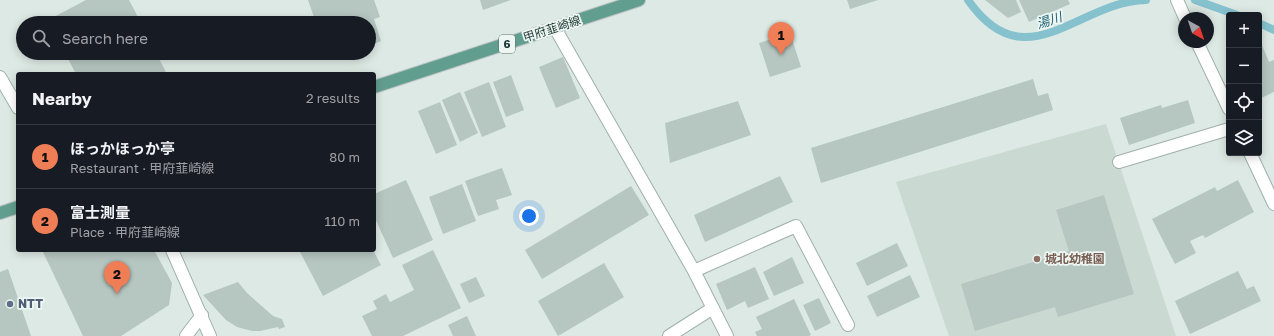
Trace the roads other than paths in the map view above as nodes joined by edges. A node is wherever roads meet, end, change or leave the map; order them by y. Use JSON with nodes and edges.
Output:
{"nodes":[{"id":1,"x":640,"y":0,"type":"edge"},
{"id":2,"x":1177,"y":0,"type":"edge"},
{"id":3,"x":1183,"y":12,"type":"edge"},
{"id":4,"x":555,"y":28,"type":"junction"},
{"id":5,"x":1200,"y":48,"type":"edge"},
{"id":6,"x":0,"y":77,"type":"edge"},
{"id":7,"x":376,"y":86,"type":"edge"},
{"id":8,"x":1226,"y":103,"type":"edge"},
{"id":9,"x":16,"y":105,"type":"edge"},
{"id":10,"x":1226,"y":130,"type":"edge"},
{"id":11,"x":1252,"y":156,"type":"edge"},
{"id":12,"x":1119,"y":162,"type":"dead end"},
{"id":13,"x":1269,"y":182,"type":"edge"},
{"id":14,"x":1274,"y":204,"type":"edge"},
{"id":15,"x":16,"y":208,"type":"edge"},
{"id":16,"x":0,"y":213,"type":"edge"},
{"id":17,"x":173,"y":252,"type":"edge"},
{"id":18,"x":694,"y":271,"type":"junction"},
{"id":19,"x":713,"y":308,"type":"junction"},
{"id":20,"x":202,"y":315,"type":"junction"},
{"id":21,"x":848,"y":325,"type":"dead end"},
{"id":22,"x":186,"y":336,"type":"edge"},
{"id":23,"x":210,"y":336,"type":"edge"},
{"id":24,"x":669,"y":336,"type":"edge"},
{"id":25,"x":727,"y":336,"type":"edge"}],
"edges":[{"from":1,"to":4,"type":"main road","name":"甲府韮崎線","number":"6"},
{"from":2,"to":3,"type":"street"},
{"from":4,"to":7,"type":"main road","name":"甲府韮崎線","number":"6"},
{"from":4,"to":18,"type":"street"},
{"from":5,"to":8,"type":"street"},
{"from":6,"to":9,"type":"street"},
{"from":10,"to":12,"type":"street"},
{"from":11,"to":13,"type":"street"},
{"from":13,"to":14,"type":"street"},
{"from":15,"to":16,"type":"main road"},
{"from":17,"to":20,"type":"street"},
{"from":18,"to":19,"type":"street"},
{"from":18,"to":21,"type":"street"},
{"from":19,"to":24,"type":"street"},
{"from":19,"to":25,"type":"street"},
{"from":20,"to":22,"type":"street"},
{"from":20,"to":23,"type":"street"}]}
